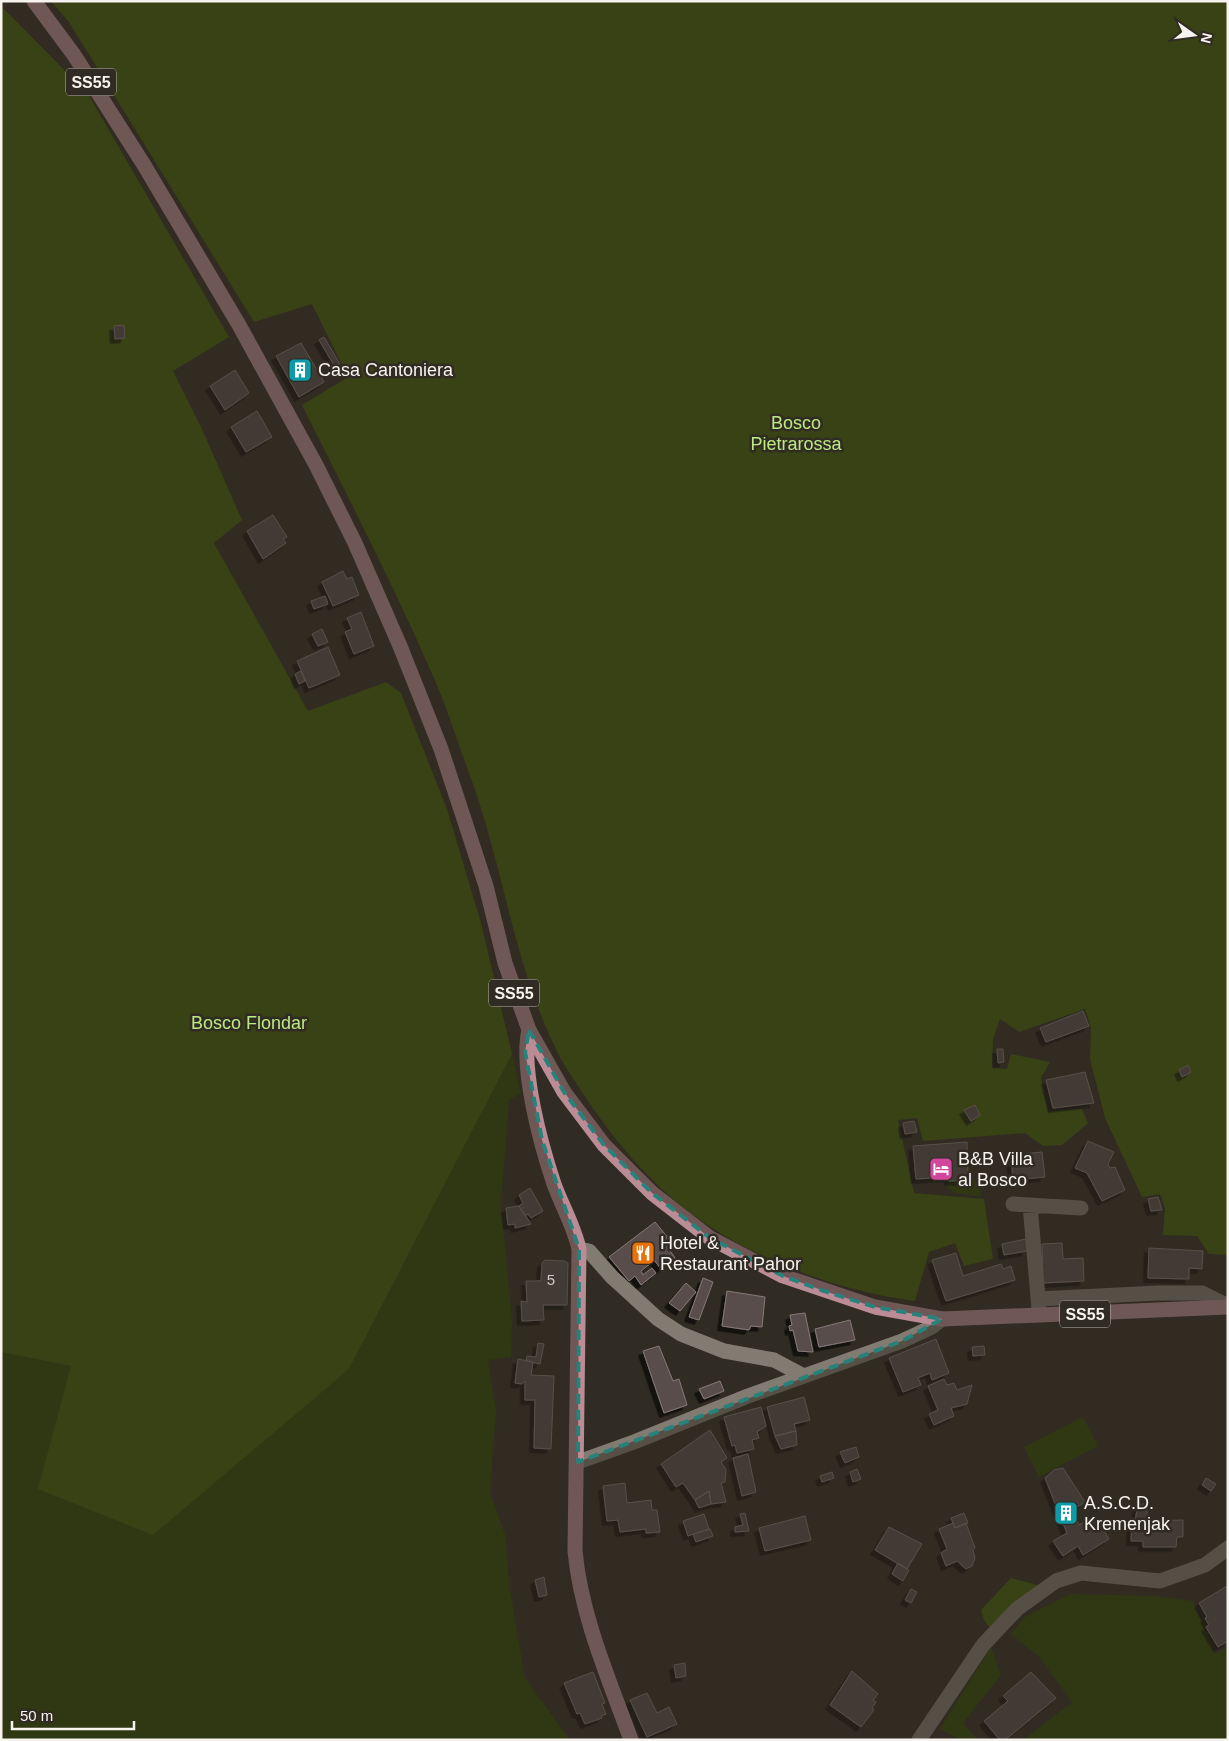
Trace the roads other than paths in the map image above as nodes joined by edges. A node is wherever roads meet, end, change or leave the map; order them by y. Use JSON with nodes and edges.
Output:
{"nodes":[{"id":1,"x":34,"y":1,"type":"edge"},
{"id":2,"x":528,"y":1030,"type":"junction"},
{"id":3,"x":1013,"y":1204,"type":"dead end"},
{"id":4,"x":1030,"y":1205,"type":"junction"},
{"id":5,"x":1081,"y":1208,"type":"dead end"},
{"id":6,"x":579,"y":1249,"type":"junction"},
{"id":7,"x":1038,"y":1299,"type":"junction"},
{"id":8,"x":1228,"y":1306,"type":"edge"},
{"id":9,"x":1040,"y":1316,"type":"junction"},
{"id":10,"x":942,"y":1319,"type":"junction"},
{"id":11,"x":804,"y":1376,"type":"junction"},
{"id":12,"x":578,"y":1462,"type":"junction"},
{"id":13,"x":1228,"y":1548,"type":"edge"},
{"id":14,"x":631,"y":1740,"type":"edge"},
{"id":15,"x":919,"y":1740,"type":"edge"}],
"edges":[{"from":1,"to":2,"type":"main road","number":"SS55"},
{"from":2,"to":6,"type":"main road"},
{"from":2,"to":10,"type":"main road","number":"SS55"},
{"from":3,"to":4,"type":"street"},
{"from":4,"to":5,"type":"street"},
{"from":4,"to":7,"type":"street"},
{"from":6,"to":11,"type":"street"},
{"from":6,"to":12,"type":"main road"},
{"from":7,"to":8,"type":"street"},
{"from":7,"to":9,"type":"street"},
{"from":8,"to":9,"type":"main road","number":"SS55"},
{"from":9,"to":10,"type":"main road","number":"SS55"},
{"from":10,"to":11,"type":"street"},
{"from":11,"to":12,"type":"street"},
{"from":12,"to":14,"type":"main road"},
{"from":13,"to":15,"type":"street"}]}
